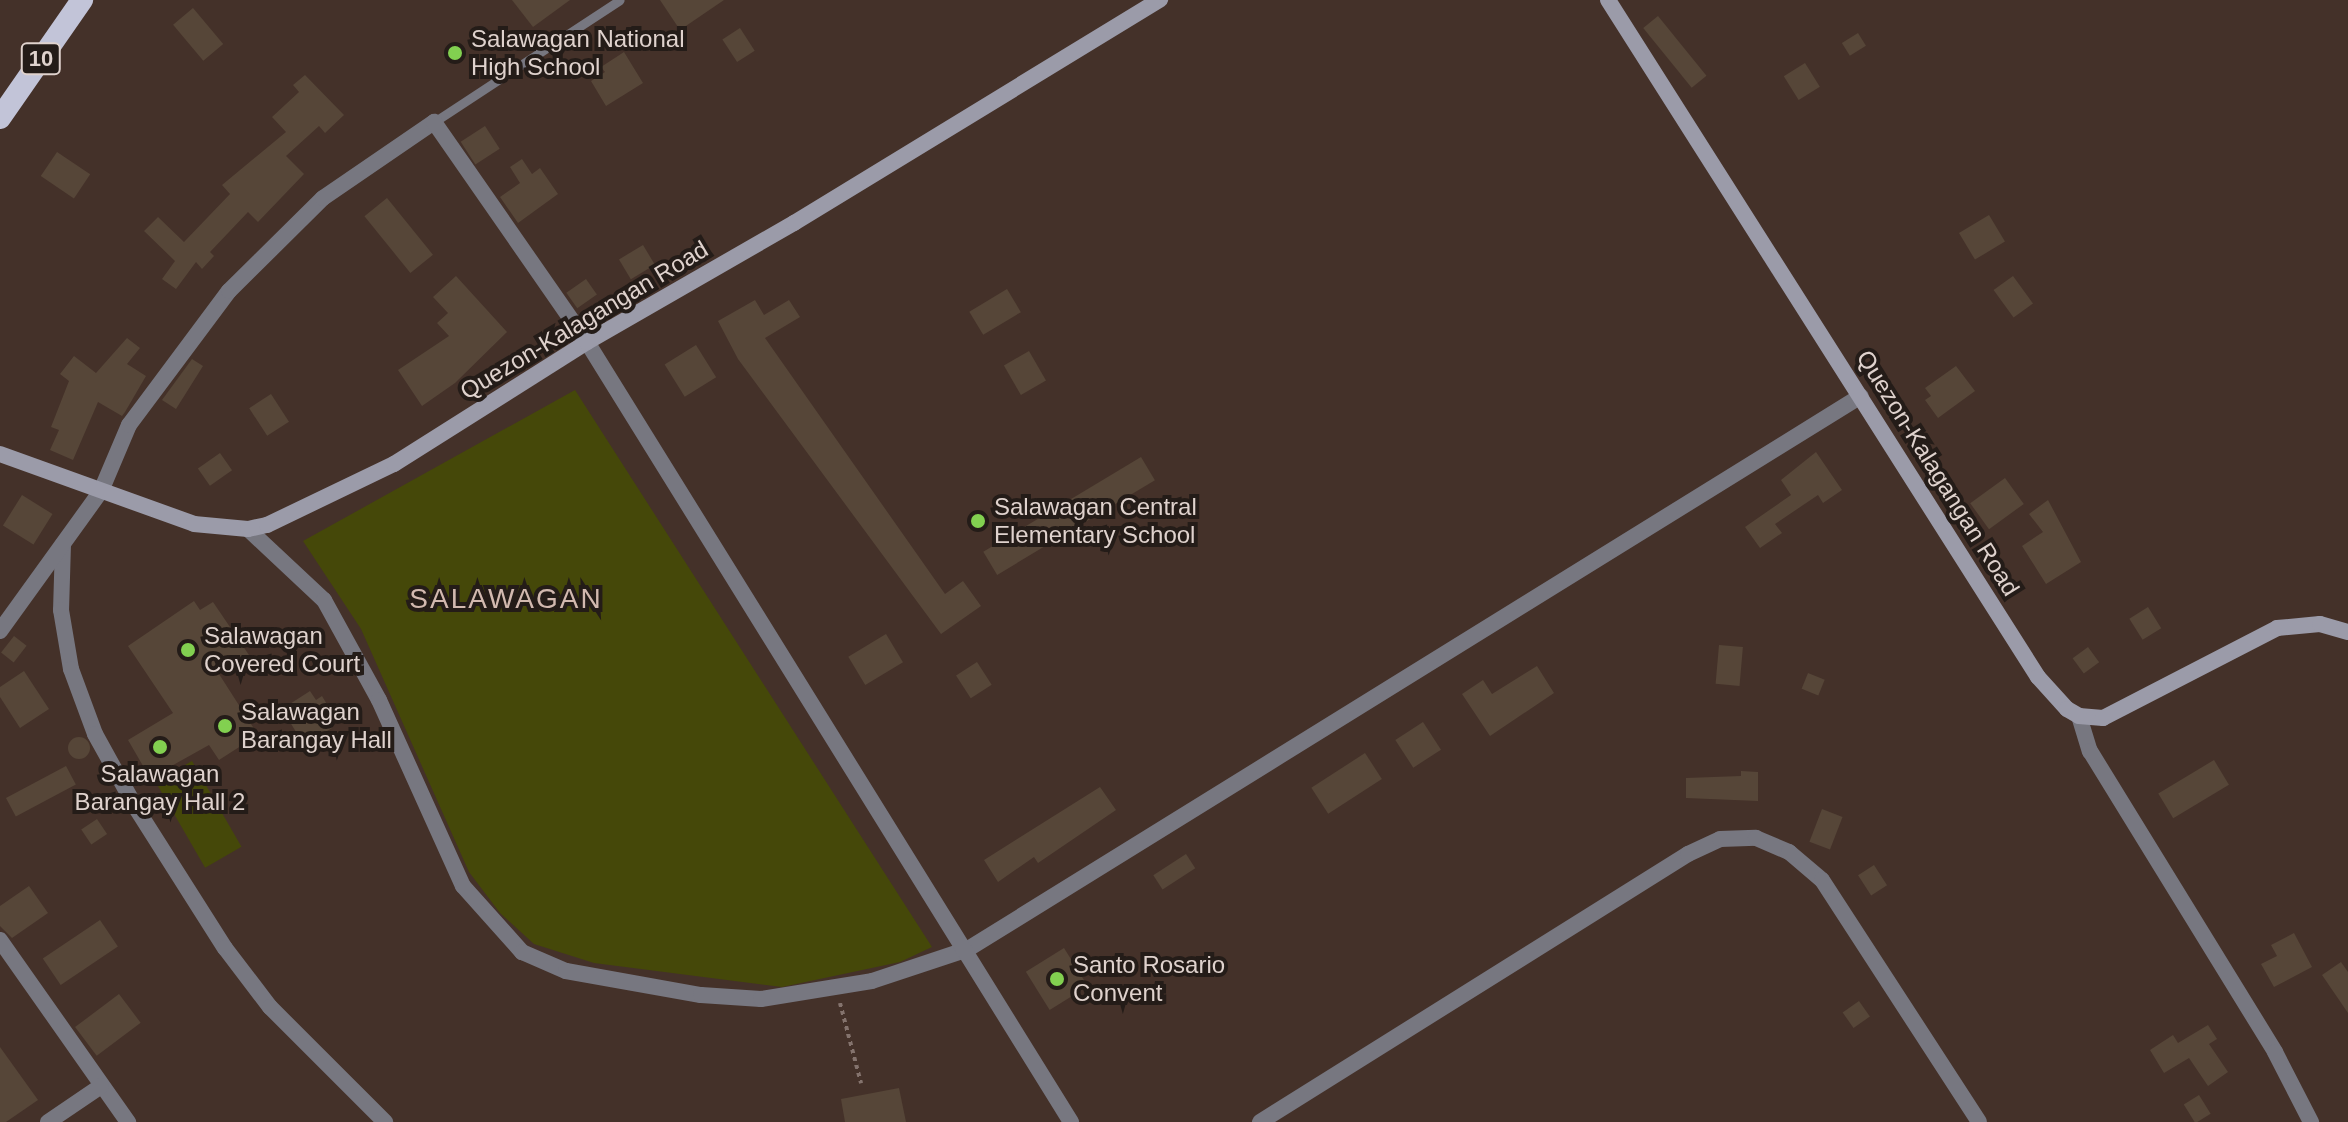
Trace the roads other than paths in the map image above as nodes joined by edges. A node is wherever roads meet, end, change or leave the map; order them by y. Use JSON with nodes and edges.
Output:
{"nodes":[{"id":1,"x":82,"y":0,"type":"edge"},
{"id":2,"x":620,"y":0,"type":"edge"},
{"id":3,"x":1160,"y":0,"type":"edge"},
{"id":4,"x":1608,"y":0,"type":"edge"},
{"id":5,"x":0,"y":118,"type":"edge"},
{"id":6,"x":434,"y":122,"type":"junction"},
{"id":7,"x":587,"y":342,"type":"junction"},
{"id":8,"x":1861,"y":396,"type":"junction"},
{"id":9,"x":0,"y":454,"type":"edge"},
{"id":10,"x":101,"y":491,"type":"junction"},
{"id":11,"x":248,"y":529,"type":"junction"},
{"id":12,"x":63,"y":542,"type":"junction"},
{"id":13,"x":0,"y":631,"type":"edge"},
{"id":14,"x":2348,"y":632,"type":"edge"},
{"id":15,"x":2079,"y":716,"type":"junction"},
{"id":16,"x":968,"y":949,"type":"junction"},
{"id":17,"x":3,"y":950,"type":"edge"},
{"id":18,"x":101,"y":1086,"type":"junction"},
{"id":19,"x":48,"y":1122,"type":"edge"},
{"id":20,"x":128,"y":1122,"type":"edge"},
{"id":21,"x":385,"y":1122,"type":"edge"},
{"id":22,"x":1071,"y":1122,"type":"edge"},
{"id":23,"x":1260,"y":1122,"type":"edge"},
{"id":24,"x":1979,"y":1122,"type":"edge"},
{"id":25,"x":2311,"y":1122,"type":"edge"}],
"edges":[{"from":1,"to":5,"type":"highway","number":"10"},
{"from":2,"to":6,"type":"lane"},
{"from":3,"to":7,"type":"main road","name":"Quezon-Kalagangan Road"},
{"from":4,"to":8,"type":"main road","name":"Quezon-Kalagangan Road"},
{"from":6,"to":7,"type":"street"},
{"from":6,"to":10,"type":"street"},
{"from":7,"to":11,"type":"main road","name":"Quezon-Kalagangan Road"},
{"from":7,"to":16,"type":"street"},
{"from":8,"to":15,"type":"main road","name":"Quezon-Kalagangan Road"},
{"from":8,"to":16,"type":"street"},
{"from":9,"to":10,"type":"main road","name":"Quezon-Kalagangan Road"},
{"from":10,"to":11,"type":"main road","name":"Quezon-Kalagangan Road"},
{"from":10,"to":12,"type":"street"},
{"from":11,"to":16,"type":"street"},
{"from":12,"to":13,"type":"street"},
{"from":12,"to":21,"type":"street"},
{"from":14,"to":15,"type":"main road"},
{"from":15,"to":25,"type":"street"},
{"from":16,"to":22,"type":"street"},
{"from":17,"to":18,"type":"street"},
{"from":18,"to":19,"type":"street"},
{"from":18,"to":20,"type":"street"},
{"from":23,"to":24,"type":"street"}]}
